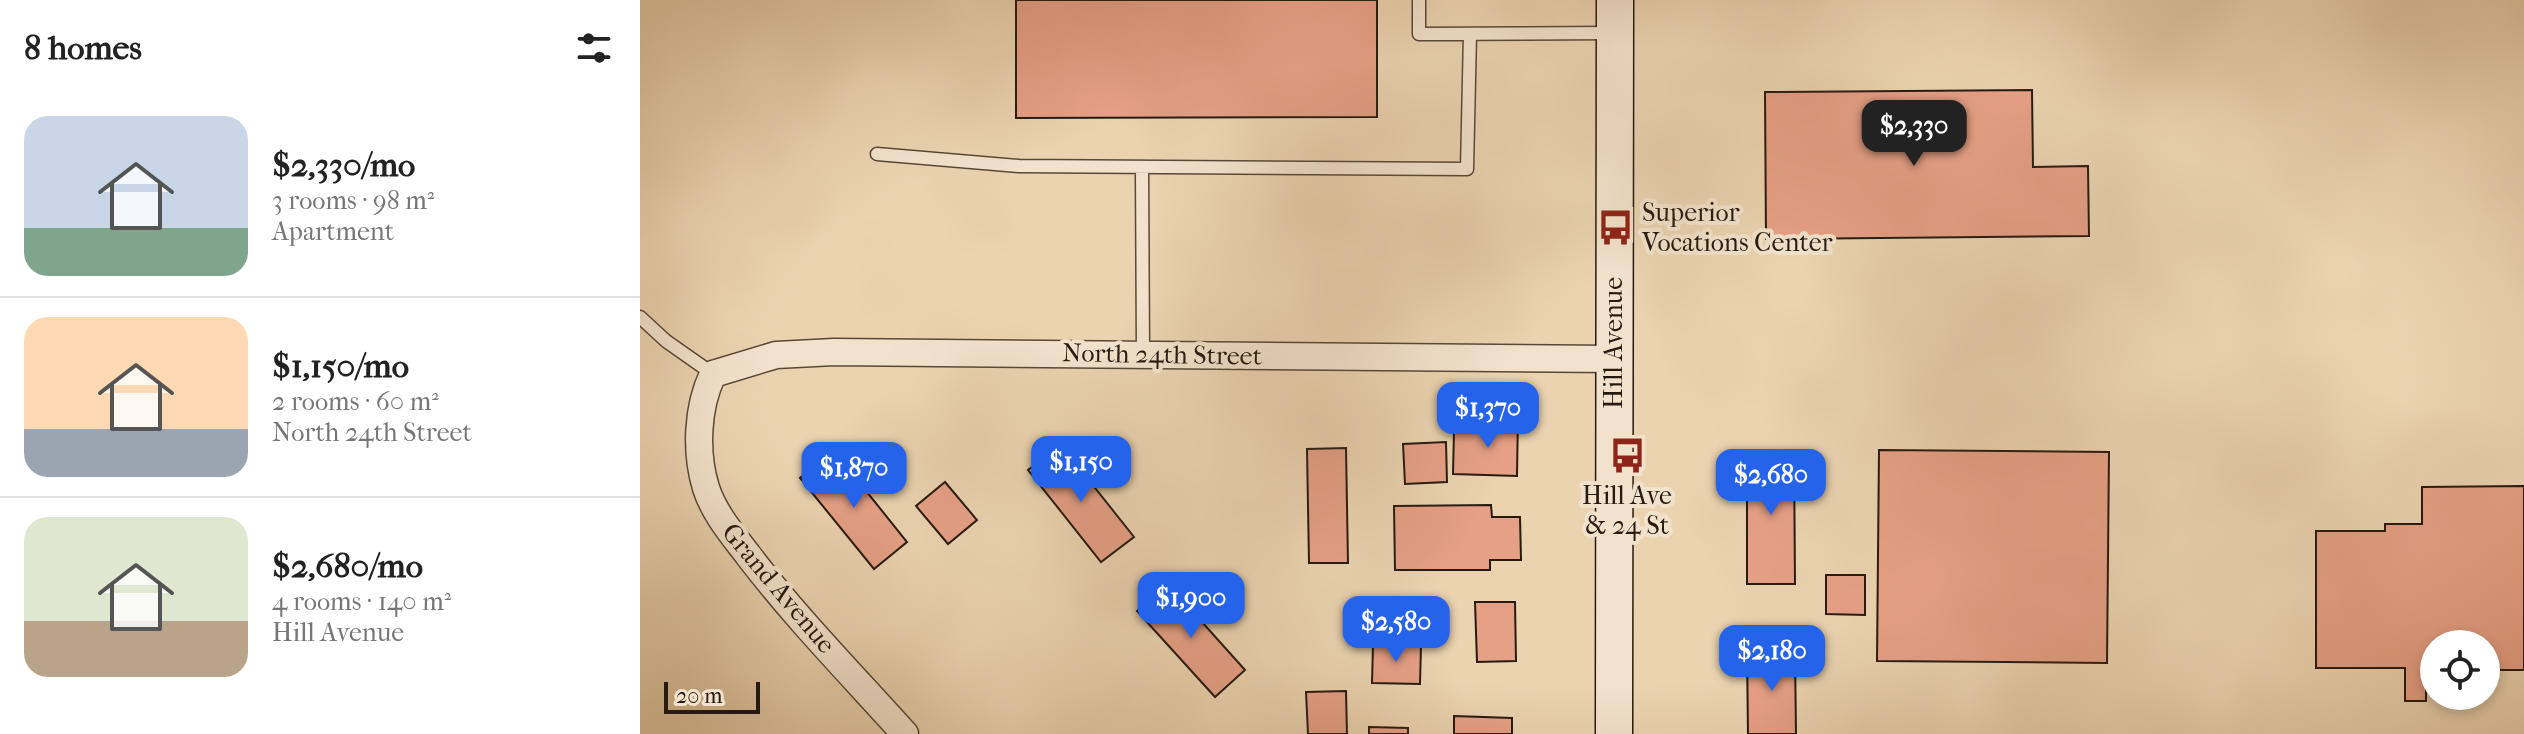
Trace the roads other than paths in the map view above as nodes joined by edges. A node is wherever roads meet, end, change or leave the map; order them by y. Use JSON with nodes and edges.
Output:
{"nodes":[{"id":1,"x":1419,"y":0,"type":"edge"},
{"id":2,"x":1614,"y":17,"type":"edge"},
{"id":3,"x":1470,"y":34,"type":"junction"},
{"id":4,"x":877,"y":154,"type":"dead end"},
{"id":5,"x":1142,"y":167,"type":"junction"},
{"id":6,"x":640,"y":317,"type":"edge"},
{"id":7,"x":1143,"y":354,"type":"junction"},
{"id":8,"x":1613,"y":359,"type":"junction"},
{"id":9,"x":713,"y":374,"type":"junction"},
{"id":10,"x":905,"y":734,"type":"edge"},
{"id":11,"x":1614,"y":734,"type":"edge"}],
"edges":[{"from":1,"to":3,"type":"lane"},
{"from":2,"to":3,"type":"lane"},
{"from":2,"to":8,"type":"street","name":"Hill Avenue"},
{"from":3,"to":5,"type":"lane"},
{"from":4,"to":5,"type":"lane"},
{"from":5,"to":7,"type":"lane"},
{"from":6,"to":9,"type":"lane"},
{"from":7,"to":8,"type":"street","name":"North 24th Street"},
{"from":7,"to":9,"type":"street","name":"North 24th Street"},
{"from":8,"to":11,"type":"street","name":"Hill Avenue"},
{"from":9,"to":10,"type":"street","name":"Grand Avenue"}]}
